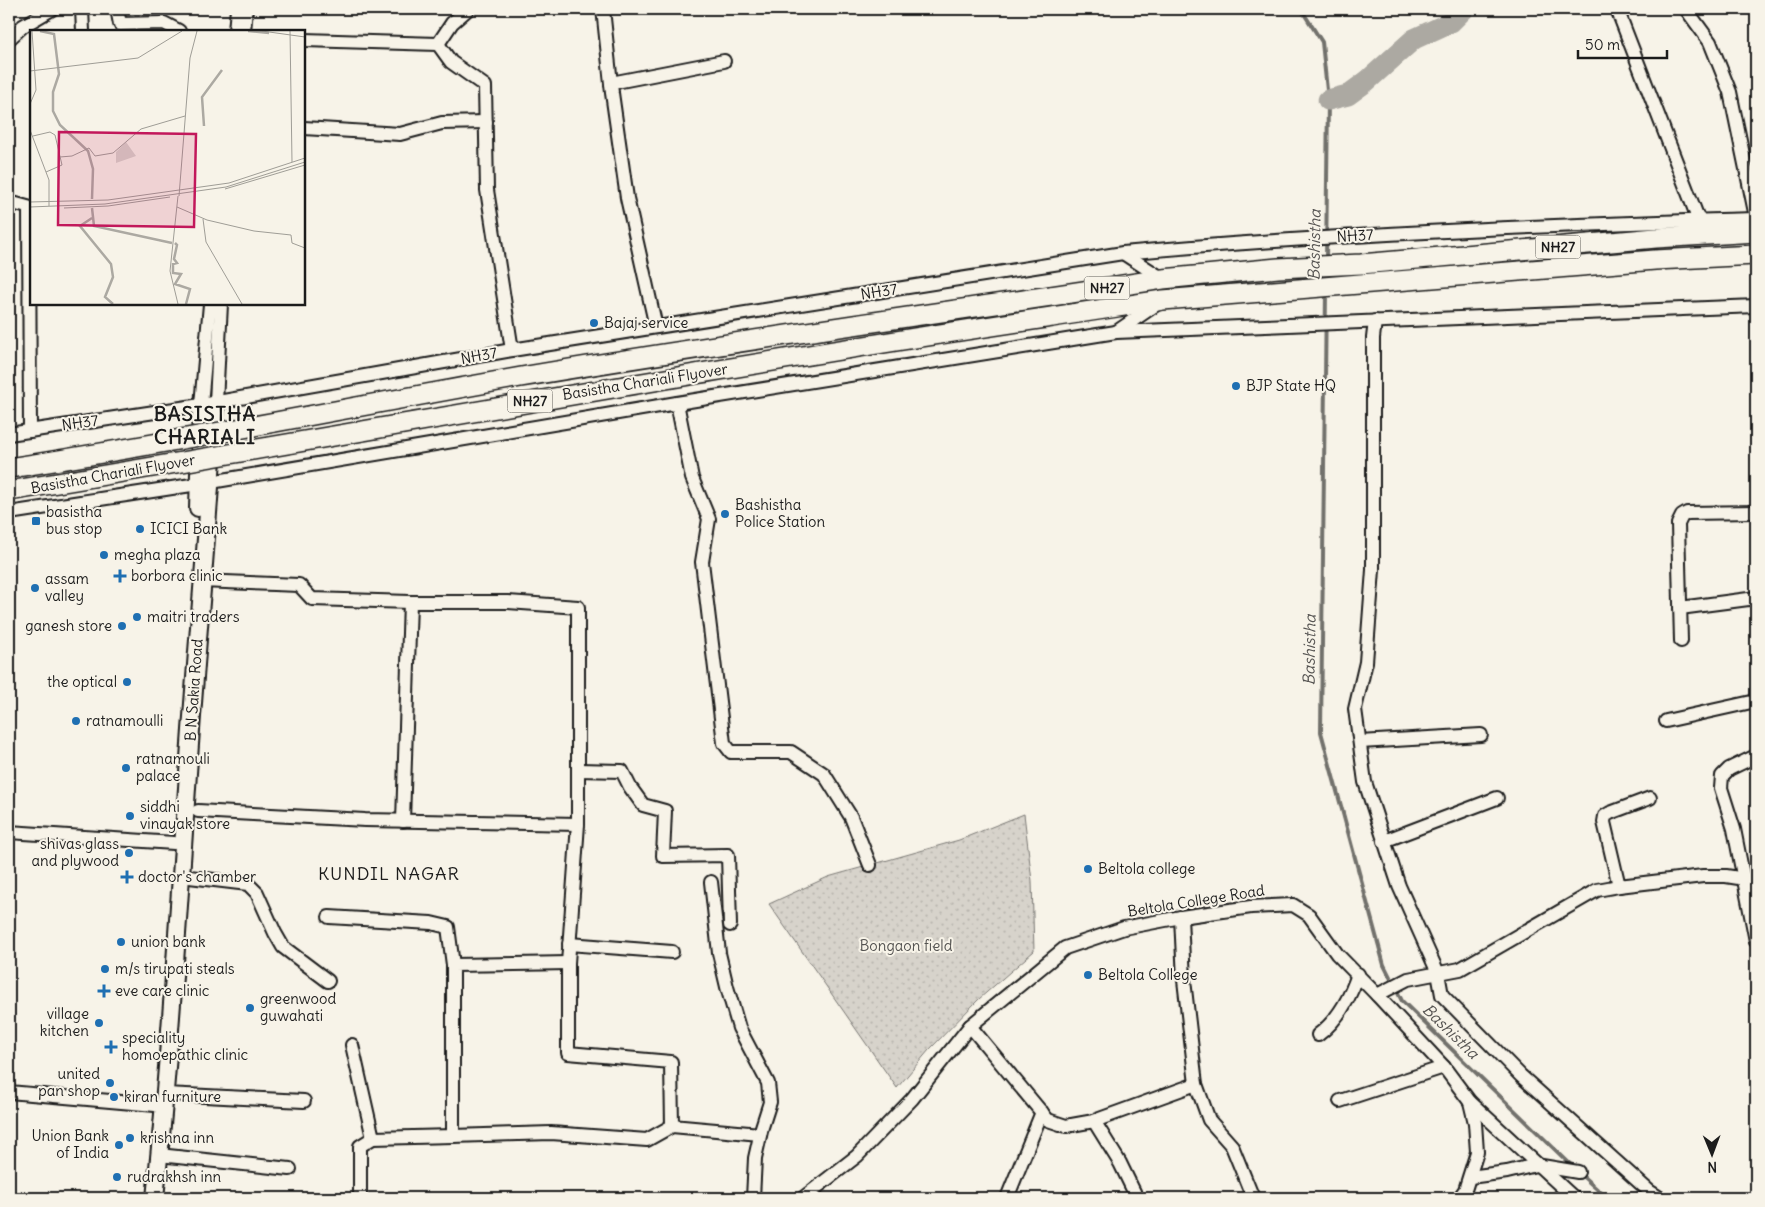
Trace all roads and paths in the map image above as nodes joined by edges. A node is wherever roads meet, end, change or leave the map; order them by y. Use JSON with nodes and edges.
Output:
{"nodes":[{"id":1,"x":52,"y":9,"type":"edge"},
{"id":2,"x":82,"y":9,"type":"edge"},
{"id":3,"x":117,"y":9,"type":"edge"},
{"id":4,"x":237,"y":9,"type":"edge"},
{"id":5,"x":246,"y":9,"type":"edge"},
{"id":6,"x":468,"y":9,"type":"edge"},
{"id":7,"x":603,"y":9,"type":"edge"},
{"id":8,"x":1617,"y":9,"type":"edge"},
{"id":9,"x":1686,"y":9,"type":"edge"},
{"id":10,"x":83,"y":30,"type":"edge"},
{"id":11,"x":177,"y":30,"type":"edge"},
{"id":12,"x":235,"y":30,"type":"edge"},
{"id":13,"x":244,"y":30,"type":"edge"},
{"id":14,"x":9,"y":39,"type":"edge"},
{"id":15,"x":305,"y":40,"type":"edge"},
{"id":16,"x":438,"y":44,"type":"junction"},
{"id":17,"x":724,"y":62,"type":"dead end"},
{"id":18,"x":611,"y":83,"type":"junction"},
{"id":19,"x":486,"y":122,"type":"junction"},
{"id":20,"x":305,"y":128,"type":"edge"},
{"id":21,"x":9,"y":202,"type":"edge"},
{"id":22,"x":30,"y":208,"type":"edge"},
{"id":23,"x":1756,"y":218,"type":"edge"},
{"id":24,"x":1699,"y":221,"type":"junction"},
{"id":25,"x":1756,"y":232,"type":"edge"},
{"id":26,"x":1122,"y":253,"type":"junction"},
{"id":27,"x":1756,"y":254,"type":"edge"},
{"id":28,"x":1163,"y":279,"type":"junction"},
{"id":29,"x":1164,"y":300,"type":"junction"},
{"id":30,"x":210,"y":305,"type":"edge"},
{"id":31,"x":221,"y":305,"type":"edge"},
{"id":32,"x":1756,"y":306,"type":"edge"},
{"id":33,"x":1375,"y":321,"type":"junction"},
{"id":34,"x":656,"y":327,"type":"junction"},
{"id":35,"x":1116,"y":332,"type":"junction"},
{"id":36,"x":512,"y":350,"type":"junction"},
{"id":37,"x":677,"y":403,"type":"junction"},
{"id":38,"x":209,"y":404,"type":"junction"},
{"id":39,"x":30,"y":430,"type":"junction"},
{"id":40,"x":9,"y":434,"type":"edge"},
{"id":41,"x":9,"y":468,"type":"edge"},
{"id":42,"x":205,"y":483,"type":"junction"},
{"id":43,"x":9,"y":491,"type":"edge"},
{"id":44,"x":1756,"y":512,"type":"edge"},
{"id":45,"x":9,"y":514,"type":"edge"},
{"id":46,"x":202,"y":581,"type":"junction"},
{"id":47,"x":1756,"y":598,"type":"edge"},
{"id":48,"x":410,"y":602,"type":"junction"},
{"id":49,"x":1680,"y":608,"type":"junction"},
{"id":50,"x":1681,"y":641,"type":"dead end"},
{"id":51,"x":1756,"y":701,"type":"edge"},
{"id":52,"x":1666,"y":721,"type":"dead end"},
{"id":53,"x":1481,"y":735,"type":"dead end"},
{"id":54,"x":1360,"y":742,"type":"junction"},
{"id":55,"x":1756,"y":756,"type":"edge"},
{"id":56,"x":578,"y":770,"type":"junction"},
{"id":57,"x":1497,"y":798,"type":"dead end"},
{"id":58,"x":1650,"y":798,"type":"dead end"},
{"id":59,"x":198,"y":811,"type":"dead end"},
{"id":60,"x":403,"y":821,"type":"junction"},
{"id":61,"x":578,"y":824,"type":"junction"},
{"id":62,"x":9,"y":832,"type":"edge"},
{"id":63,"x":1384,"y":841,"type":"junction"},
{"id":64,"x":174,"y":843,"type":"junction"},
{"id":65,"x":870,"y":865,"type":"dead end"},
{"id":66,"x":181,"y":876,"type":"junction"},
{"id":67,"x":1745,"y":879,"type":"junction"},
{"id":68,"x":711,"y":882,"type":"dead end"},
{"id":69,"x":1619,"y":886,"type":"junction"},
{"id":70,"x":328,"y":917,"type":"dead end"},
{"id":71,"x":1181,"y":917,"type":"junction"},
{"id":72,"x":730,"y":925,"type":"dead end"},
{"id":73,"x":1755,"y":926,"type":"edge"},
{"id":74,"x":1756,"y":941,"type":"edge"},
{"id":75,"x":570,"y":944,"type":"junction"},
{"id":76,"x":672,"y":952,"type":"dead end"},
{"id":77,"x":568,"y":963,"type":"junction"},
{"id":78,"x":453,"y":965,"type":"junction"},
{"id":79,"x":1438,"y":973,"type":"junction"},
{"id":80,"x":1358,"y":974,"type":"junction"},
{"id":81,"x":328,"y":981,"type":"dead end"},
{"id":82,"x":1382,"y":992,"type":"junction"},
{"id":83,"x":970,"y":1026,"type":"junction"},
{"id":84,"x":1318,"y":1035,"type":"dead end"},
{"id":85,"x":352,"y":1045,"type":"dead end"},
{"id":86,"x":1444,"y":1067,"type":"junction"},
{"id":87,"x":1196,"y":1084,"type":"junction"},
{"id":88,"x":9,"y":1092,"type":"edge"},
{"id":89,"x":161,"y":1100,"type":"junction"},
{"id":90,"x":304,"y":1101,"type":"dead end"},
{"id":91,"x":1340,"y":1101,"type":"dead end"},
{"id":92,"x":1470,"y":1102,"type":"junction"},
{"id":93,"x":1042,"y":1112,"type":"junction"},
{"id":94,"x":1094,"y":1121,"type":"junction"},
{"id":95,"x":672,"y":1126,"type":"junction"},
{"id":96,"x":760,"y":1134,"type":"junction"},
{"id":97,"x":453,"y":1136,"type":"junction"},
{"id":98,"x":373,"y":1138,"type":"junction"},
{"id":99,"x":159,"y":1155,"type":"junction"},
{"id":100,"x":1536,"y":1165,"type":"junction"},
{"id":101,"x":290,"y":1169,"type":"dead end"},
{"id":102,"x":1578,"y":1172,"type":"dead end"},
{"id":103,"x":1470,"y":1177,"type":"junction"},
{"id":104,"x":146,"y":1198,"type":"edge"},
{"id":105,"x":155,"y":1198,"type":"edge"},
{"id":106,"x":360,"y":1198,"type":"edge"},
{"id":107,"x":753,"y":1198,"type":"edge"},
{"id":108,"x":803,"y":1198,"type":"edge"},
{"id":109,"x":1007,"y":1198,"type":"edge"},
{"id":110,"x":1136,"y":1198,"type":"edge"},
{"id":111,"x":1252,"y":1198,"type":"edge"},
{"id":112,"x":1459,"y":1198,"type":"edge"},
{"id":113,"x":1574,"y":1198,"type":"edge"},
{"id":114,"x":1660,"y":1198,"type":"edge"}],
"edges":[{"from":1,"to":14,"type":"street"},
{"from":2,"to":10,"type":"street"},
{"from":3,"to":11,"type":"street"},
{"from":4,"to":12,"type":"street"},
{"from":5,"to":13,"type":"street"},
{"from":6,"to":16,"type":"street"},
{"from":7,"to":18,"type":"street"},
{"from":8,"to":24,"type":"street"},
{"from":9,"to":23,"type":"street"},
{"from":15,"to":16,"type":"street"},
{"from":16,"to":19,"type":"street"},
{"from":17,"to":18,"type":"street"},
{"from":18,"to":34,"type":"street"},
{"from":19,"to":20,"type":"street"},
{"from":19,"to":36,"type":"street"},
{"from":21,"to":22,"type":"street"},
{"from":22,"to":39,"type":"street"},
{"from":23,"to":24,"type":"street","name":"NH37"},
{"from":24,"to":26,"type":"street","name":"NH37"},
{"from":25,"to":28,"type":"highway","number":"NH27"},
{"from":26,"to":28,"type":"street"},
{"from":26,"to":34,"type":"street","name":"NH37"},
{"from":27,"to":29,"type":"highway","number":"NH27"},
{"from":28,"to":41,"type":"highway","name":"Basistha Chariali Flyover","number":"NH27","bridge":true},
{"from":29,"to":35,"type":"street"},
{"from":29,"to":43,"type":"highway","name":"Basistha Chariali Flyover","number":"NH27","bridge":true},
{"from":30,"to":38,"type":"street"},
{"from":31,"to":38,"type":"street"},
{"from":32,"to":33,"type":"street"},
{"from":33,"to":35,"type":"street"},
{"from":33,"to":54,"type":"street"},
{"from":34,"to":36,"type":"street","name":"NH37"},
{"from":35,"to":37,"type":"street"},
{"from":36,"to":38,"type":"street","name":"NH37"},
{"from":37,"to":42,"type":"street"},
{"from":37,"to":65,"type":"street"},
{"from":38,"to":39,"type":"street","name":"NH37"},
{"from":38,"to":42,"type":"main road"},
{"from":39,"to":40,"type":"street","name":"NH37"},
{"from":42,"to":45,"type":"street"},
{"from":42,"to":46,"type":"main road","name":"B N Sakia Road"},
{"from":42,"to":64,"type":"main road","name":"B N Sakia Road"},
{"from":44,"to":49,"type":"street"},
{"from":46,"to":48,"type":"street"},
{"from":46,"to":66,"type":"main road","name":"B N Sakia Road"},
{"from":47,"to":49,"type":"street"},
{"from":48,"to":56,"type":"street"},
{"from":48,"to":60,"type":"street"},
{"from":49,"to":50,"type":"street"},
{"from":51,"to":52,"type":"street"},
{"from":53,"to":54,"type":"street"},
{"from":54,"to":63,"type":"street"},
{"from":55,"to":67,"type":"street"},
{"from":56,"to":61,"type":"street"},
{"from":56,"to":72,"type":"street"},
{"from":57,"to":63,"type":"street"},
{"from":58,"to":69,"type":"street"},
{"from":59,"to":60,"type":"street"},
{"from":60,"to":61,"type":"street"},
{"from":61,"to":75,"type":"street"},
{"from":62,"to":64,"type":"street"},
{"from":63,"to":79,"type":"street"},
{"from":64,"to":89,"type":"main road","name":"B N Sakia Road"},
{"from":66,"to":81,"type":"street"},
{"from":66,"to":89,"type":"main road","name":"B N Sakia Road"},
{"from":67,"to":69,"type":"street"},
{"from":67,"to":73,"type":"street"},
{"from":68,"to":96,"type":"street"},
{"from":69,"to":79,"type":"street"},
{"from":70,"to":78,"type":"street"},
{"from":71,"to":80,"type":"street","name":"Beltola College Road"},
{"from":71,"to":83,"type":"street","name":"Beltola College Road"},
{"from":71,"to":87,"type":"street"},
{"from":73,"to":74,"type":"street"},
{"from":75,"to":76,"type":"street"},
{"from":75,"to":77,"type":"street"},
{"from":77,"to":78,"type":"street"},
{"from":77,"to":95,"type":"street"},
{"from":78,"to":97,"type":"street"},
{"from":79,"to":82,"type":"street"},
{"from":79,"to":114,"type":"street"},
{"from":80,"to":82,"type":"street","name":"Beltola College Road"},
{"from":80,"to":84,"type":"street"},
{"from":82,"to":86,"type":"street","name":"Beltola College Road"},
{"from":83,"to":93,"type":"street"},
{"from":83,"to":108,"type":"street","name":"Beltola College Road"},
{"from":85,"to":98,"type":"street"},
{"from":86,"to":91,"type":"street"},
{"from":86,"to":92,"type":"street","name":"Beltola College Road"},
{"from":87,"to":94,"type":"street"},
{"from":87,"to":111,"type":"street"},
{"from":88,"to":89,"type":"street"},
{"from":89,"to":90,"type":"street"},
{"from":89,"to":99,"type":"main road","name":"B N Sakia Road"},
{"from":89,"to":104,"type":"main road","name":"B N Sakia Road"},
{"from":92,"to":100,"type":"street"},
{"from":92,"to":103,"type":"street"},
{"from":93,"to":94,"type":"street"},
{"from":93,"to":109,"type":"street"},
{"from":94,"to":110,"type":"street"},
{"from":95,"to":96,"type":"street"},
{"from":95,"to":97,"type":"street"},
{"from":96,"to":107,"type":"street"},
{"from":97,"to":98,"type":"street"},
{"from":98,"to":106,"type":"street"},
{"from":99,"to":101,"type":"street"},
{"from":99,"to":105,"type":"main road","name":"B N Sakia Road"},
{"from":100,"to":102,"type":"street"},
{"from":100,"to":103,"type":"street"},
{"from":100,"to":113,"type":"street"},
{"from":103,"to":112,"type":"street"}]}
